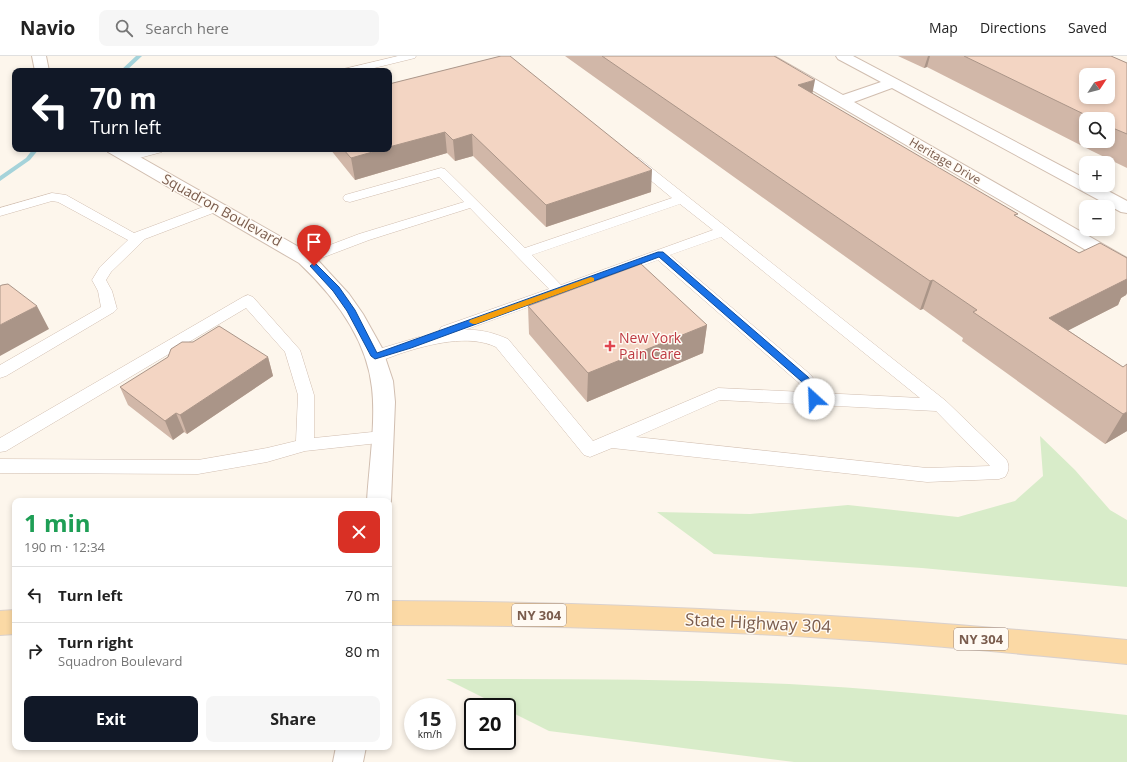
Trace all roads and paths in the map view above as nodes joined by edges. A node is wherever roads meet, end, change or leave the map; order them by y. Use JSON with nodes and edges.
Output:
{"nodes":[{"id":1,"x":39,"y":56,"type":"edge"},
{"id":2,"x":411,"y":56,"type":"edge"},
{"id":3,"x":764,"y":56,"type":"edge"},
{"id":4,"x":843,"y":56,"type":"edge"},
{"id":5,"x":41,"y":68,"type":"edge"},
{"id":6,"x":361,"y":68,"type":"edge"},
{"id":7,"x":893,"y":83,"type":"junction"},
{"id":8,"x":841,"y":101,"type":"junction"},
{"id":9,"x":121,"y":153,"type":"edge"},
{"id":10,"x":625,"y":154,"type":"edge"},
{"id":11,"x":350,"y":198,"type":"dead end"},
{"id":12,"x":681,"y":199,"type":"junction"},
{"id":13,"x":473,"y":203,"type":"junction"},
{"id":14,"x":216,"y":207,"type":"junction"},
{"id":15,"x":1127,"y":208,"type":"edge"},
{"id":16,"x":0,"y":212,"type":"edge"},
{"id":17,"x":724,"y":232,"type":"junction"},
{"id":18,"x":140,"y":236,"type":"junction"},
{"id":19,"x":523,"y":254,"type":"junction"},
{"id":20,"x":660,"y":254,"type":"junction"},
{"id":21,"x":306,"y":259,"type":"junction"},
{"id":22,"x":1127,"y":266,"type":"edge"},
{"id":23,"x":559,"y":291,"type":"junction"},
{"id":24,"x":408,"y":346,"type":"junction"},
{"id":25,"x":375,"y":356,"type":"junction"},
{"id":26,"x":0,"y":372,"type":"edge"},
{"id":27,"x":814,"y":399,"type":"junction"},
{"id":28,"x":940,"y":405,"type":"junction"},
{"id":29,"x":382,"y":437,"type":"junction"},
{"id":30,"x":610,"y":441,"type":"junction"},
{"id":31,"x":305,"y":445,"type":"junction"},
{"id":32,"x":0,"y":446,"type":"edge"},
{"id":33,"x":0,"y":466,"type":"edge"},
{"id":34,"x":379,"y":498,"type":"edge"},
{"id":35,"x":392,"y":612,"type":"edge"},
{"id":36,"x":12,"y":622,"type":"edge"},
{"id":37,"x":0,"y":623,"type":"edge"},
{"id":38,"x":1127,"y":652,"type":"edge"},
{"id":39,"x":350,"y":750,"type":"edge"},
{"id":40,"x":348,"y":762,"type":"edge"}],
"edges":[{"from":1,"to":5,"type":"street"},
{"from":2,"to":6,"type":"lane"},
{"from":3,"to":8,"type":"street","name":"Heritage Drive"},
{"from":4,"to":7,"type":"street"},
{"from":7,"to":8,"type":"street"},
{"from":7,"to":15,"type":"street"},
{"from":8,"to":22,"type":"street","name":"Heritage Drive"},
{"from":9,"to":14,"type":"street","name":"Squadron Boulevard"},
{"from":10,"to":12,"type":"lane"},
{"from":11,"to":13,"type":"lane"},
{"from":12,"to":17,"type":"lane"},
{"from":12,"to":19,"type":"lane"},
{"from":13,"to":19,"type":"lane"},
{"from":13,"to":21,"type":"lane"},
{"from":14,"to":18,"type":"lane"},
{"from":14,"to":21,"type":"street","name":"Squadron Boulevard"},
{"from":16,"to":18,"type":"lane"},
{"from":17,"to":20,"type":"lane"},
{"from":17,"to":28,"type":"lane"},
{"from":18,"to":26,"type":"lane"},
{"from":19,"to":23,"type":"lane"},
{"from":20,"to":23,"type":"lane"},
{"from":20,"to":27,"type":"lane"},
{"from":21,"to":25,"type":"street","name":"Squadron Boulevard"},
{"from":23,"to":24,"type":"lane"},
{"from":24,"to":25,"type":"lane"},
{"from":24,"to":30,"type":"lane"},
{"from":25,"to":29,"type":"street","name":"Squadron Boulevard"},
{"from":27,"to":28,"type":"lane"},
{"from":27,"to":30,"type":"lane"},
{"from":28,"to":30,"type":"lane"},
{"from":29,"to":31,"type":"lane"},
{"from":29,"to":34,"type":"street","name":"Squadron Boulevard"},
{"from":31,"to":32,"type":"lane"},
{"from":31,"to":33,"type":"lane"},
{"from":35,"to":38,"type":"main road","name":"State Highway 304","number":"NY 304"},
{"from":36,"to":37,"type":"main road"},
{"from":39,"to":40,"type":"street"}]}
